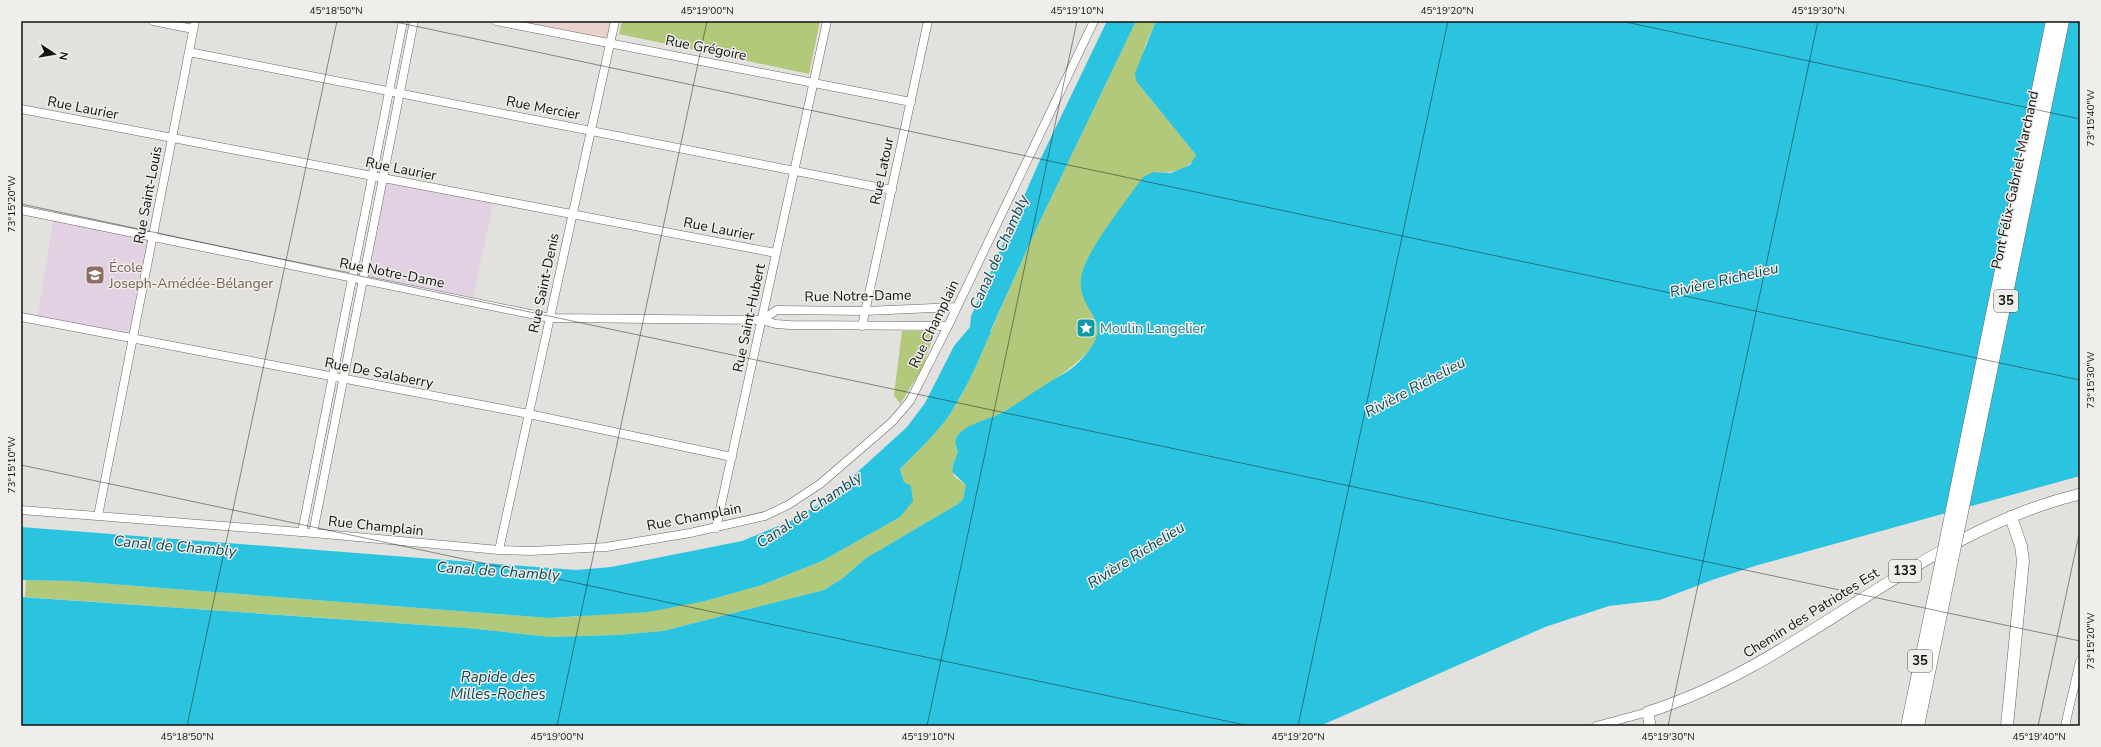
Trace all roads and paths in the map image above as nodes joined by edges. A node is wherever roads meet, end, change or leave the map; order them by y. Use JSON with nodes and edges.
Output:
{"nodes":[{"id":1,"x":153,"y":21,"type":"edge"},
{"id":2,"x":403,"y":21,"type":"edge"},
{"id":3,"x":414,"y":21,"type":"edge"},
{"id":4,"x":496,"y":21,"type":"edge"},
{"id":5,"x":615,"y":21,"type":"edge"},
{"id":6,"x":827,"y":21,"type":"edge"},
{"id":7,"x":928,"y":21,"type":"edge"},
{"id":8,"x":1094,"y":21,"type":"edge"},
{"id":9,"x":2052,"y":21,"type":"edge"},
{"id":10,"x":2063,"y":21,"type":"edge"},
{"id":11,"x":194,"y":25,"type":"edge"},
{"id":12,"x":610,"y":43,"type":"junction"},
{"id":13,"x":189,"y":52,"type":"junction"},
{"id":14,"x":814,"y":83,"type":"junction"},
{"id":15,"x":389,"y":91,"type":"junction"},
{"id":16,"x":399,"y":93,"type":"junction"},
{"id":17,"x":911,"y":102,"type":"junction"},
{"id":18,"x":21,"y":109,"type":"edge"},
{"id":19,"x":591,"y":131,"type":"junction"},
{"id":20,"x":172,"y":138,"type":"junction"},
{"id":21,"x":795,"y":171,"type":"junction"},
{"id":22,"x":372,"y":176,"type":"junction"},
{"id":23,"x":382,"y":178,"type":"junction"},
{"id":24,"x":892,"y":190,"type":"junction"},
{"id":25,"x":21,"y":210,"type":"edge"},
{"id":26,"x":573,"y":215,"type":"junction"},
{"id":27,"x":153,"y":238,"type":"junction"},
{"id":28,"x":776,"y":253,"type":"junction"},
{"id":29,"x":353,"y":279,"type":"junction"},
{"id":30,"x":362,"y":280,"type":"junction"},
{"id":31,"x":957,"y":307,"type":"junction"},
{"id":32,"x":865,"y":311,"type":"junction"},
{"id":33,"x":21,"y":317,"type":"edge"},
{"id":34,"x":550,"y":318,"type":"junction"},
{"id":35,"x":762,"y":320,"type":"junction"},
{"id":36,"x":862,"y":326,"type":"junction"},
{"id":37,"x":948,"y":326,"type":"junction"},
{"id":38,"x":133,"y":339,"type":"junction"},
{"id":39,"x":338,"y":379,"type":"junction"},
{"id":40,"x":529,"y":414,"type":"junction"},
{"id":41,"x":732,"y":457,"type":"junction"},
{"id":42,"x":2080,"y":494,"type":"edge"},
{"id":43,"x":21,"y":510,"type":"edge"},
{"id":44,"x":98,"y":516,"type":"junction"},
{"id":45,"x":2011,"y":517,"type":"junction"},
{"id":46,"x":716,"y":528,"type":"junction"},
{"id":47,"x":302,"y":532,"type":"junction"},
{"id":48,"x":313,"y":533,"type":"junction"},
{"id":49,"x":499,"y":550,"type":"junction"},
{"id":50,"x":1943,"y":579,"type":"junction"},
{"id":51,"x":2080,"y":661,"type":"edge"},
{"id":52,"x":1648,"y":712,"type":"junction"},
{"id":53,"x":1596,"y":726,"type":"edge"},
{"id":54,"x":1650,"y":726,"type":"edge"},
{"id":55,"x":1907,"y":726,"type":"edge"},
{"id":56,"x":1918,"y":726,"type":"edge"},
{"id":57,"x":2007,"y":726,"type":"edge"},
{"id":58,"x":2065,"y":726,"type":"edge"}],
"edges":[{"from":1,"to":11,"type":"street"},
{"from":2,"to":15,"type":"street"},
{"from":3,"to":16,"type":"street"},
{"from":4,"to":12,"type":"street","name":"Rue Grégoire"},
{"from":5,"to":12,"type":"street","name":"Rue Saint-Denis"},
{"from":6,"to":14,"type":"street","name":"Rue Saint-Hubert"},
{"from":7,"to":17,"type":"street","name":"Rue Latour"},
{"from":8,"to":31,"type":"street","name":"Rue Champlain"},
{"from":9,"to":50,"type":"highway","name":"Pont Félix-Gabriel-Marchand","number":"35","bridge":true},
{"from":10,"to":50,"type":"highway","name":"Pont Félix-Gabriel-Marchand","number":"35","bridge":true},
{"from":11,"to":13,"type":"street","name":"Rue Saint-Louis"},
{"from":12,"to":14,"type":"street","name":"Rue Grégoire"},
{"from":12,"to":19,"type":"street","name":"Rue Saint-Denis"},
{"from":13,"to":15,"type":"street","name":"Rue Mercier"},
{"from":13,"to":20,"type":"street","name":"Rue Saint-Louis"},
{"from":14,"to":17,"type":"street","name":"Rue Grégoire"},
{"from":14,"to":21,"type":"street","name":"Rue Saint-Hubert"},
{"from":15,"to":16,"type":"street","name":"Rue Mercier"},
{"from":15,"to":22,"type":"street"},
{"from":16,"to":19,"type":"street","name":"Rue Mercier"},
{"from":16,"to":23,"type":"street"},
{"from":17,"to":24,"type":"street","name":"Rue Latour"},
{"from":18,"to":20,"type":"street","name":"Rue Laurier"},
{"from":19,"to":21,"type":"street","name":"Rue Mercier"},
{"from":19,"to":26,"type":"street","name":"Rue Saint-Denis"},
{"from":20,"to":22,"type":"street","name":"Rue Laurier"},
{"from":20,"to":27,"type":"street","name":"Rue Saint-Louis"},
{"from":21,"to":24,"type":"street","name":"Rue Mercier"},
{"from":21,"to":28,"type":"street","name":"Rue Saint-Hubert"},
{"from":22,"to":23,"type":"street","name":"Rue Laurier"},
{"from":22,"to":29,"type":"street"},
{"from":23,"to":26,"type":"street","name":"Rue Laurier"},
{"from":23,"to":30,"type":"street"},
{"from":24,"to":32,"type":"street","name":"Rue Latour"},
{"from":25,"to":27,"type":"street","name":"Rue Notre-Dame"},
{"from":26,"to":28,"type":"street","name":"Rue Laurier"},
{"from":26,"to":34,"type":"street","name":"Rue Saint-Denis"},
{"from":27,"to":29,"type":"street","name":"Rue Notre-Dame"},
{"from":27,"to":38,"type":"street","name":"Rue Saint-Louis"},
{"from":28,"to":35,"type":"street","name":"Rue Saint-Hubert"},
{"from":29,"to":30,"type":"street","name":"Rue Notre-Dame"},
{"from":29,"to":39,"type":"street"},
{"from":30,"to":34,"type":"street","name":"Rue Notre-Dame"},
{"from":30,"to":39,"type":"street"},
{"from":31,"to":32,"type":"street","name":"Rue Notre-Dame"},
{"from":31,"to":37,"type":"street","name":"Rue Champlain"},
{"from":32,"to":35,"type":"street","name":"Rue Notre-Dame"},
{"from":32,"to":36,"type":"street","name":"Rue Latour"},
{"from":33,"to":38,"type":"street","name":"Rue De Salaberry"},
{"from":34,"to":35,"type":"street","name":"Rue Notre-Dame"},
{"from":34,"to":40,"type":"street","name":"Rue Saint-Denis"},
{"from":35,"to":36,"type":"street","name":"Rue Notre-Dame"},
{"from":35,"to":41,"type":"street","name":"Rue Saint-Hubert"},
{"from":36,"to":37,"type":"street","name":"Rue Notre-Dame"},
{"from":37,"to":46,"type":"street","name":"Rue Champlain"},
{"from":38,"to":39,"type":"street","name":"Rue De Salaberry"},
{"from":38,"to":44,"type":"street","name":"Rue Saint-Louis"},
{"from":39,"to":40,"type":"street","name":"Rue De Salaberry"},
{"from":39,"to":47,"type":"street"},
{"from":39,"to":48,"type":"street"},
{"from":40,"to":41,"type":"street","name":"Rue De Salaberry"},
{"from":40,"to":49,"type":"street","name":"Rue Saint-Denis"},
{"from":41,"to":46,"type":"street","name":"Rue Saint-Hubert"},
{"from":42,"to":45,"type":"main road","name":"Chemin des Patriotes Est","number":"133"},
{"from":43,"to":44,"type":"street","name":"Rue Champlain"},
{"from":44,"to":47,"type":"street","name":"Rue Champlain"},
{"from":45,"to":52,"type":"main road","name":"Chemin des Patriotes Est","number":"133"},
{"from":45,"to":57,"type":"highway"},
{"from":46,"to":49,"type":"street","name":"Rue Champlain"},
{"from":47,"to":48,"type":"street","name":"Rue Champlain"},
{"from":48,"to":49,"type":"street","name":"Rue Champlain"},
{"from":50,"to":55,"type":"highway","number":"35"},
{"from":50,"to":56,"type":"highway","number":"35"},
{"from":51,"to":58,"type":"street"},
{"from":52,"to":53,"type":"street","name":"Chemin des Patriotes Est"},
{"from":52,"to":54,"type":"main road"}]}
